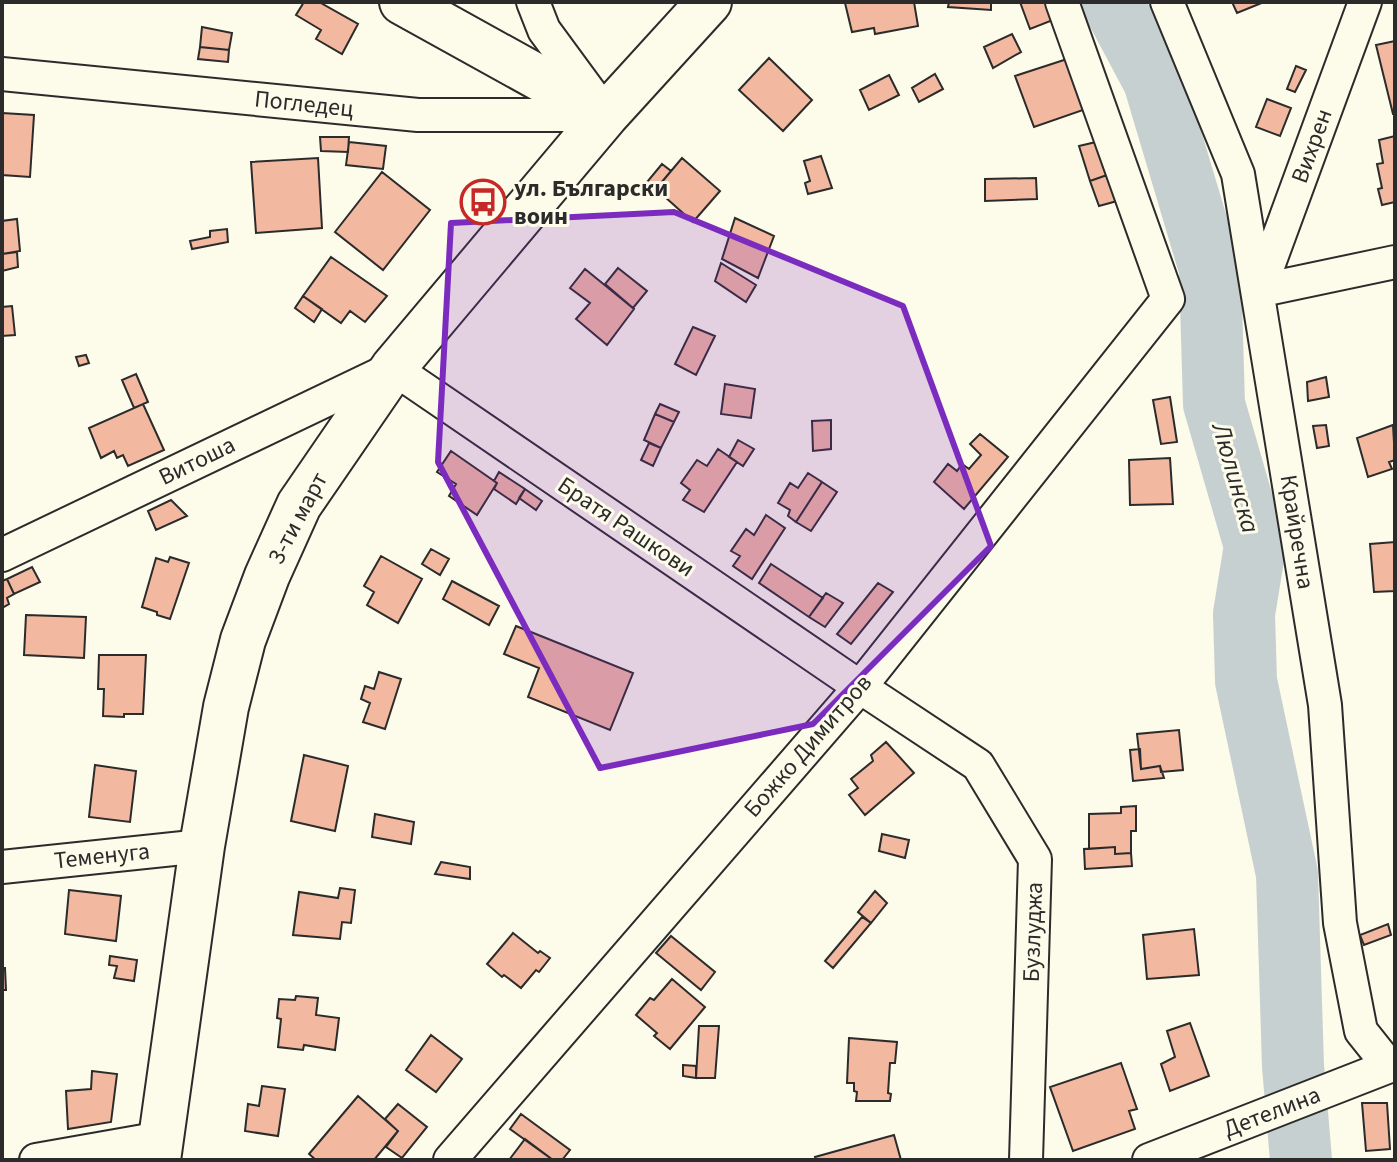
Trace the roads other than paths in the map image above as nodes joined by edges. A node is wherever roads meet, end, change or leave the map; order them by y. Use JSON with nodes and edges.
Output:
{"nodes":[{"id":1,"x":402,"y":2,"type":"edge"},
{"id":2,"x":533,"y":2,"type":"edge"},
{"id":3,"x":709,"y":2,"type":"edge"},
{"id":4,"x":1062,"y":2,"type":"edge"},
{"id":5,"x":1167,"y":2,"type":"edge"},
{"id":6,"x":1365,"y":2,"type":"edge"},
{"id":7,"x":2,"y":74,"type":"edge"},
{"id":8,"x":606,"y":115,"type":"junction"},
{"id":9,"x":1395,"y":262,"type":"edge"},
{"id":10,"x":1258,"y":291,"type":"junction"},
{"id":11,"x":393,"y":368,"type":"junction"},
{"id":12,"x":2,"y":555,"type":"edge"},
{"id":13,"x":860,"y":687,"type":"junction"},
{"id":14,"x":202,"y":846,"type":"junction"},
{"id":15,"x":2,"y":867,"type":"edge"},
{"id":16,"x":1392,"y":1065,"type":"edge"},
{"id":17,"x":160,"y":1149,"type":"edge"},
{"id":18,"x":36,"y":1160,"type":"edge"},
{"id":19,"x":450,"y":1160,"type":"edge"},
{"id":20,"x":1026,"y":1160,"type":"edge"},
{"id":21,"x":1149,"y":1160,"type":"edge"}],
"edges":[{"from":1,"to":8,"type":"street"},
{"from":2,"to":8,"type":"street"},
{"from":3,"to":8,"type":"street","name":"3-ти март"},
{"from":4,"to":13,"type":"street","name":"Божко Димитров"},
{"from":5,"to":10,"type":"street","name":"Крайречна"},
{"from":6,"to":10,"type":"street","name":"Вихрен"},
{"from":7,"to":8,"type":"street","name":"Погледец"},
{"from":8,"to":11,"type":"street","name":"3-ти март"},
{"from":9,"to":10,"type":"street"},
{"from":10,"to":16,"type":"street","name":"Крайречна"},
{"from":11,"to":12,"type":"street","name":"Витоша"},
{"from":11,"to":13,"type":"street","name":"Братя Рашкови"},
{"from":11,"to":14,"type":"street","name":"3-ти март"},
{"from":13,"to":19,"type":"street","name":"Божко Димитров"},
{"from":13,"to":20,"type":"street","name":"Бузлуджа"},
{"from":14,"to":15,"type":"street","name":"Теменуга"},
{"from":14,"to":17,"type":"street","name":"3-ти март"},
{"from":16,"to":21,"type":"street","name":"Детелина"},
{"from":17,"to":18,"type":"street"}]}
